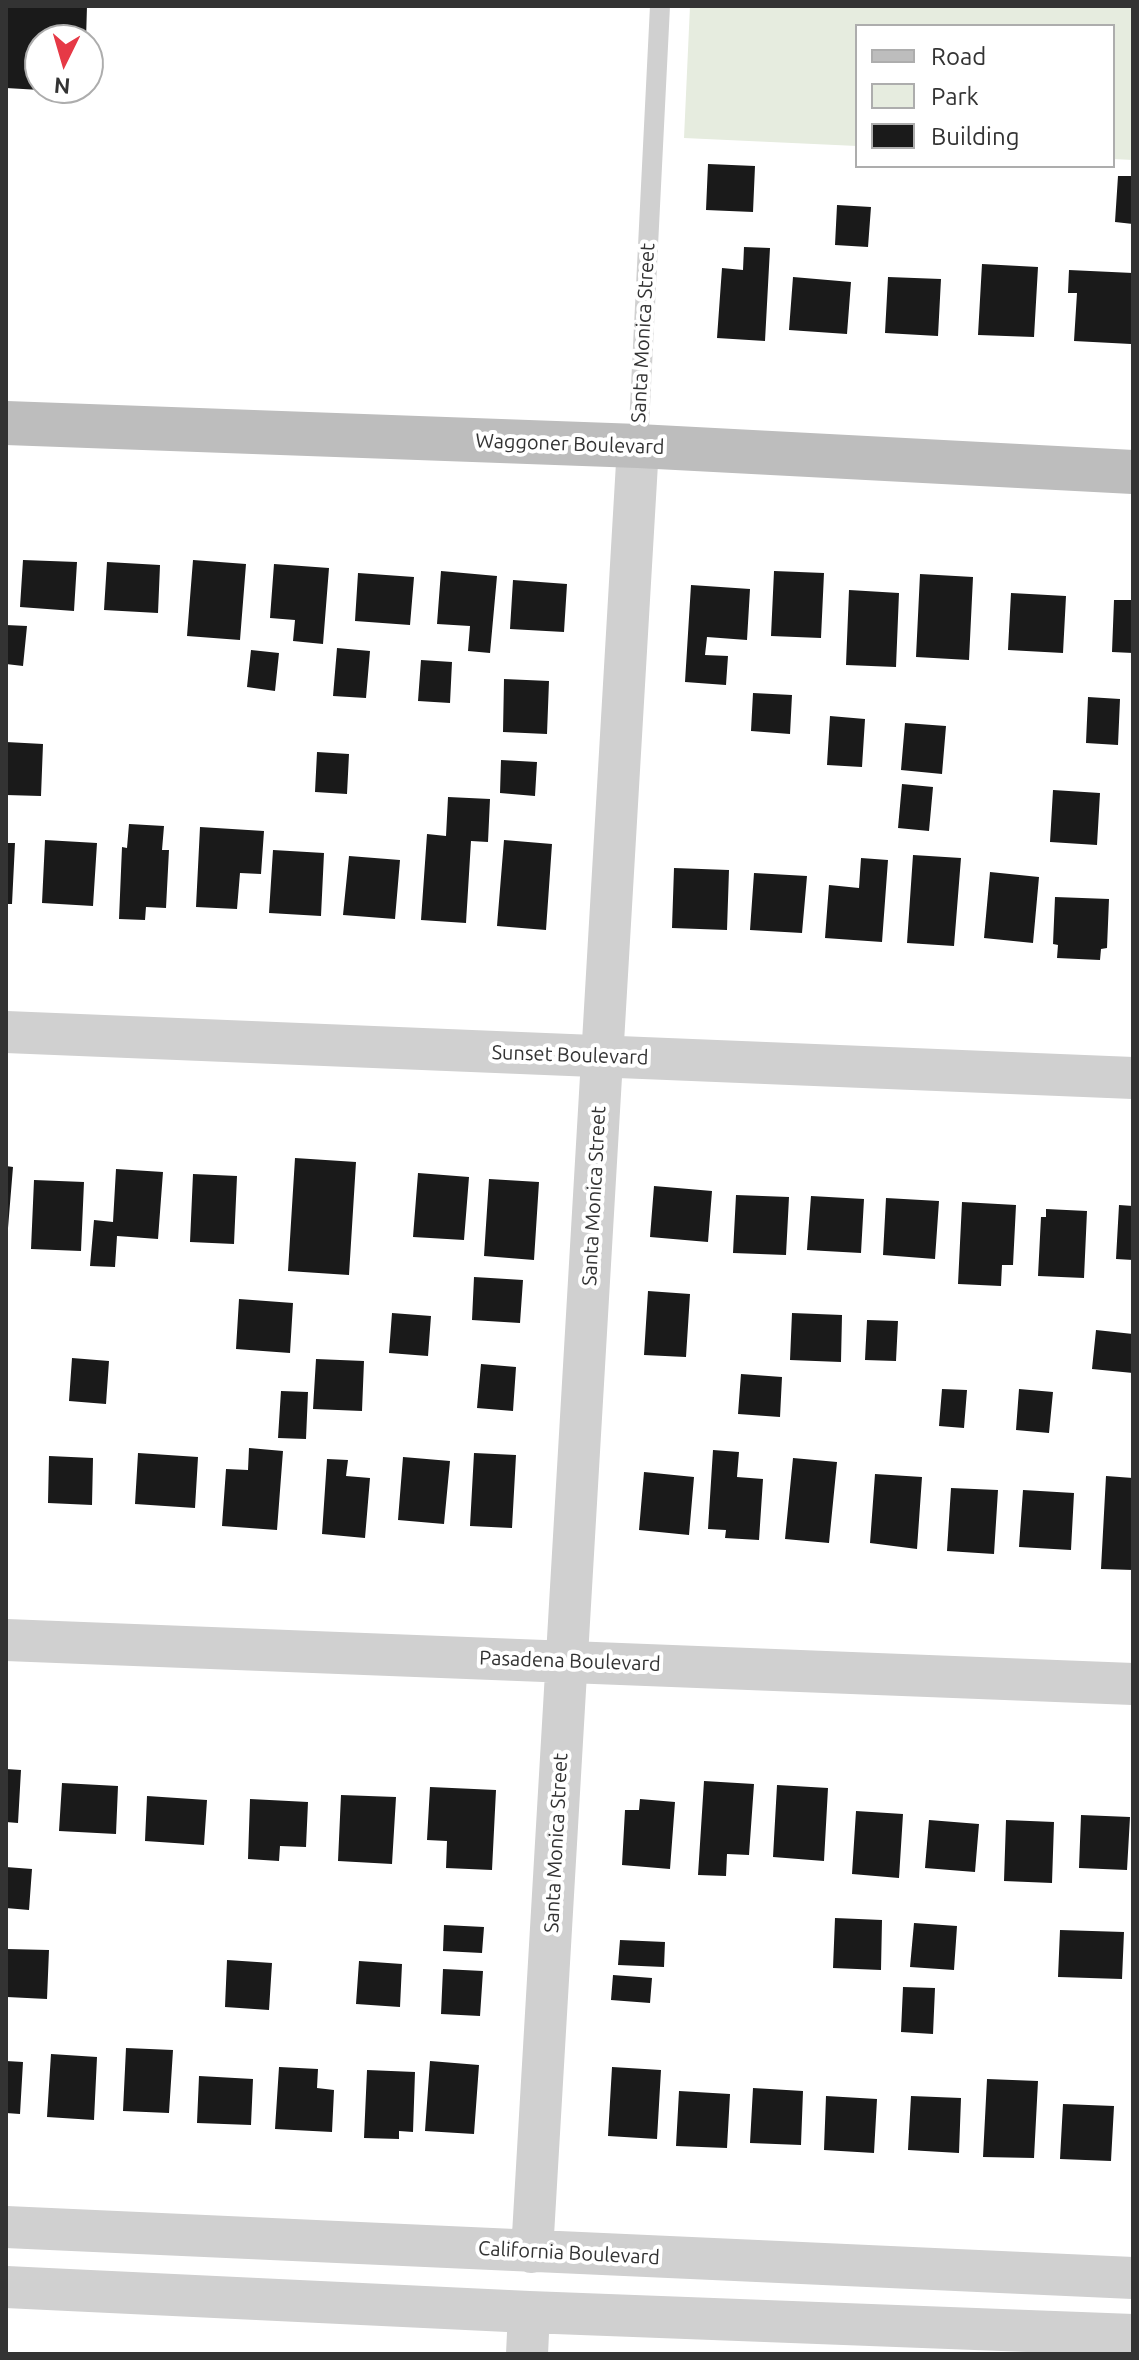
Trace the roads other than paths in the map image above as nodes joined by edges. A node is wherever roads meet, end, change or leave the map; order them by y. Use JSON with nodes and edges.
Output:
{"nodes":[{"id":1,"x":660,"y":6,"type":"edge"},
{"id":2,"x":6,"y":423,"type":"edge"},
{"id":3,"x":638,"y":446,"type":"junction"},
{"id":4,"x":1133,"y":472,"type":"edge"},
{"id":5,"x":6,"y":1032,"type":"edge"},
{"id":6,"x":602,"y":1056,"type":"junction"},
{"id":7,"x":1133,"y":1078,"type":"edge"},
{"id":8,"x":6,"y":1640,"type":"edge"},
{"id":9,"x":567,"y":1661,"type":"junction"},
{"id":10,"x":1133,"y":1684,"type":"edge"},
{"id":11,"x":6,"y":2227,"type":"edge"},
{"id":12,"x":532,"y":2252,"type":"junction"},
{"id":13,"x":1133,"y":2278,"type":"edge"},
{"id":14,"x":6,"y":2287,"type":"edge"},
{"id":15,"x":529,"y":2312,"type":"junction"},
{"id":16,"x":1133,"y":2335,"type":"edge"},
{"id":17,"x":527,"y":2354,"type":"edge"}],
"edges":[{"from":1,"to":3,"type":"lane","name":"Santa Monica Street"},
{"from":2,"to":3,"type":"street","name":"Waggoner Boulevard"},
{"from":3,"to":4,"type":"street","name":"Waggoner Boulevard"},
{"from":3,"to":6,"type":"street","name":"Santa Monica Street"},
{"from":5,"to":6,"type":"street","name":"Sunset Boulevard"},
{"from":6,"to":7,"type":"street","name":"Sunset Boulevard"},
{"from":6,"to":9,"type":"street","name":"Santa Monica Street"},
{"from":8,"to":9,"type":"street","name":"Pasadena Boulevard"},
{"from":9,"to":10,"type":"street","name":"Pasadena Boulevard"},
{"from":9,"to":12,"type":"street","name":"Santa Monica Street"},
{"from":11,"to":12,"type":"street","name":"California Boulevard"},
{"from":12,"to":13,"type":"street","name":"California Boulevard"},
{"from":12,"to":15,"type":"street"},
{"from":14,"to":15,"type":"street"},
{"from":15,"to":16,"type":"street"},
{"from":15,"to":17,"type":"street"}]}
